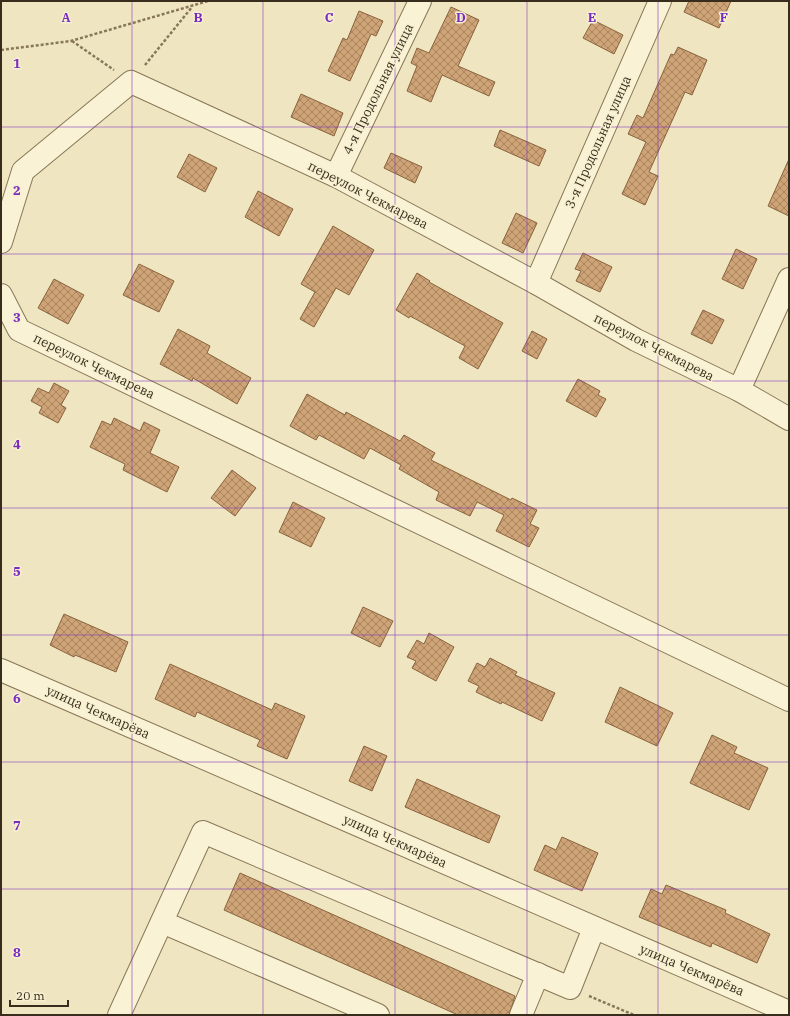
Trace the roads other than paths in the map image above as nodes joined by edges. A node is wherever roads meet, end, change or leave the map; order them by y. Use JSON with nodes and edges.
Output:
{"nodes":[{"id":1,"x":420,"y":1,"type":"edge"},
{"id":2,"x":660,"y":1,"type":"edge"},
{"id":3,"x":336,"y":176,"type":"junction"},
{"id":4,"x":1,"y":242,"type":"edge"},
{"id":5,"x":789,"y":279,"type":"edge"},
{"id":6,"x":536,"y":283,"type":"junction"},
{"id":7,"x":1,"y":295,"type":"edge"},
{"id":8,"x":739,"y":390,"type":"junction"},
{"id":9,"x":789,"y":419,"type":"edge"},
{"id":10,"x":1,"y":670,"type":"edge"},
{"id":11,"x":789,"y":700,"type":"edge"},
{"id":12,"x":162,"y":922,"type":"junction"},
{"id":13,"x":594,"y":928,"type":"junction"},
{"id":14,"x":538,"y":974,"type":"junction"},
{"id":15,"x":789,"y":1012,"type":"edge"},
{"id":16,"x":119,"y":1015,"type":"edge"},
{"id":17,"x":378,"y":1015,"type":"edge"},
{"id":18,"x":521,"y":1015,"type":"edge"}],
"edges":[{"from":1,"to":3,"type":"street","name":"4-я Продольная улица"},
{"from":2,"to":6,"type":"street","name":"3-я Продольная улица"},
{"from":3,"to":4,"type":"street","name":"переулок Чекмарева"},
{"from":3,"to":6,"type":"street","name":"переулок Чекмарева"},
{"from":5,"to":8,"type":"street"},
{"from":6,"to":8,"type":"street","name":"переулок Чекмарева"},
{"from":7,"to":11,"type":"street","name":"переулок Чекмарева"},
{"from":8,"to":9,"type":"street","name":"переулок Чекмарева"},
{"from":10,"to":13,"type":"street","name":"улица Чекмарёва"},
{"from":12,"to":14,"type":"street"},
{"from":12,"to":16,"type":"street"},
{"from":12,"to":17,"type":"street"},
{"from":13,"to":14,"type":"street"},
{"from":13,"to":15,"type":"street","name":"улица Чекмарёва"},
{"from":14,"to":18,"type":"street"}]}
